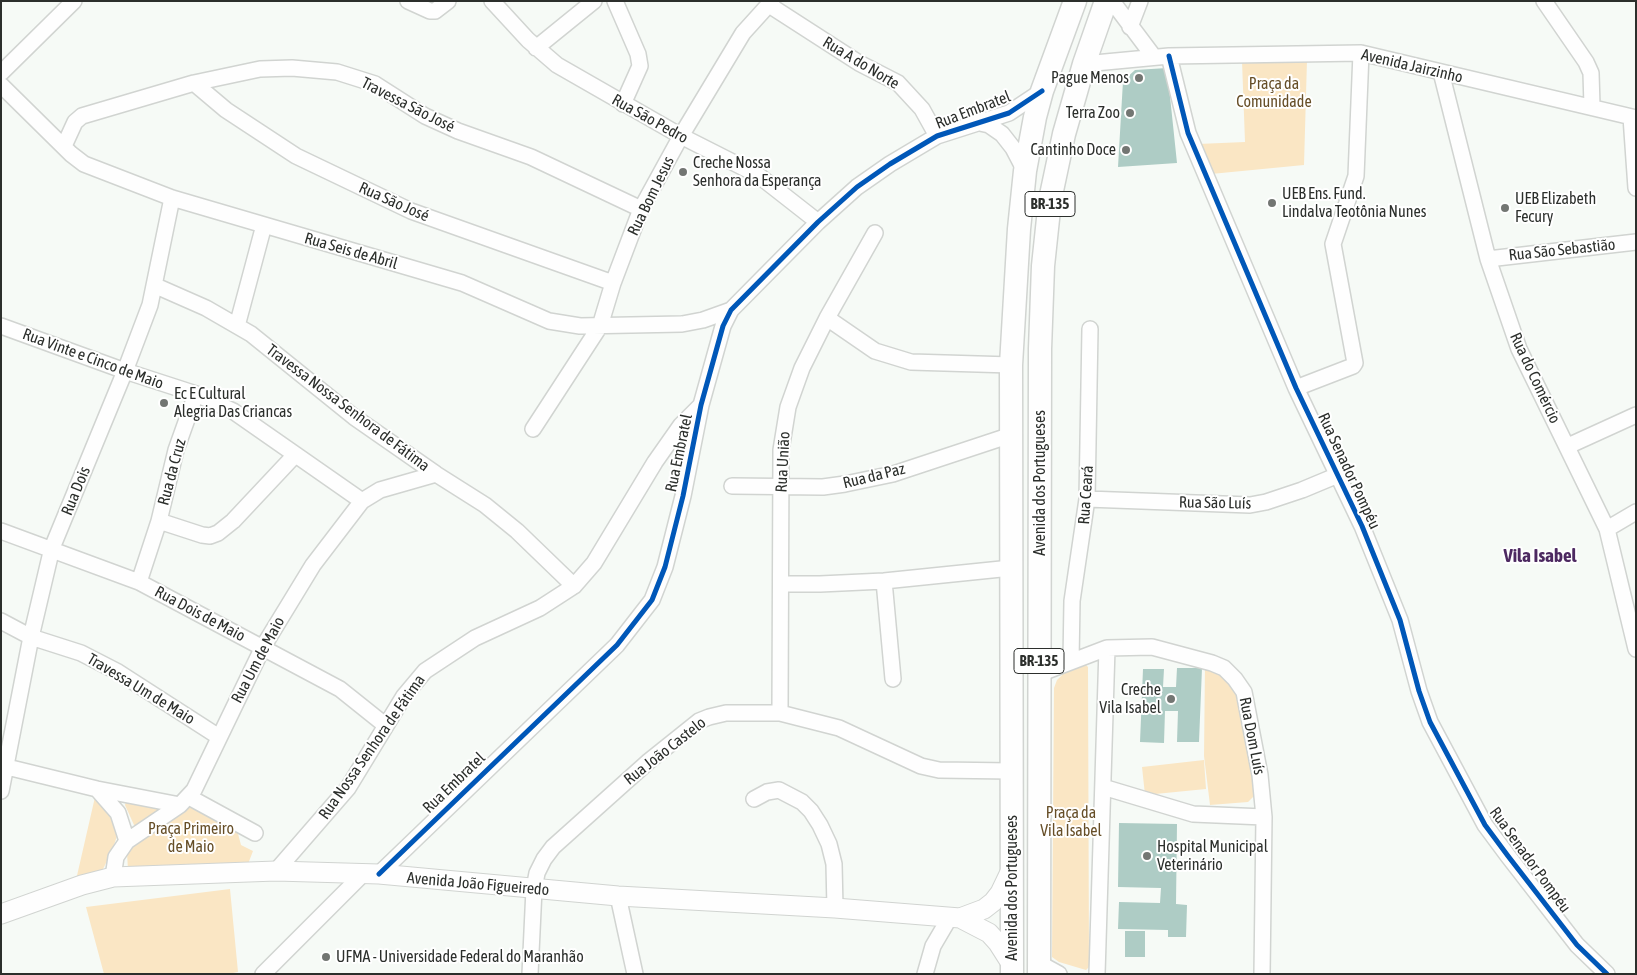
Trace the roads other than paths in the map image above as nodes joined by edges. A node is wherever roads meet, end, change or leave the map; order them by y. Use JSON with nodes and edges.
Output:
{"nodes":[{"id":1,"x":74,"y":1,"type":"edge"},
{"id":2,"x":408,"y":1,"type":"edge"},
{"id":3,"x":448,"y":1,"type":"edge"},
{"id":4,"x":492,"y":1,"type":"edge"},
{"id":5,"x":594,"y":1,"type":"edge"},
{"id":6,"x":615,"y":1,"type":"edge"},
{"id":7,"x":1075,"y":1,"type":"edge"},
{"id":8,"x":1106,"y":1,"type":"edge"},
{"id":9,"x":1112,"y":1,"type":"edge"},
{"id":10,"x":1140,"y":1,"type":"edge"},
{"id":11,"x":1544,"y":1,"type":"edge"},
{"id":12,"x":771,"y":3,"type":"edge"},
{"id":13,"x":1130,"y":27,"type":"junction"},
{"id":14,"x":536,"y":48,"type":"junction"},
{"id":15,"x":1361,"y":53,"type":"junction"},
{"id":16,"x":1162,"y":56,"type":"junction"},
{"id":17,"x":1084,"y":64,"type":"junction"},
{"id":18,"x":1441,"y":72,"type":"junction"},
{"id":19,"x":1,"y":73,"type":"edge"},
{"id":20,"x":194,"y":83,"type":"junction"},
{"id":21,"x":1,"y":85,"type":"edge"},
{"id":22,"x":1042,"y":91,"type":"junction"},
{"id":23,"x":623,"y":104,"type":"junction"},
{"id":24,"x":1592,"y":106,"type":"junction"},
{"id":25,"x":1633,"y":117,"type":"edge"},
{"id":26,"x":980,"y":123,"type":"junction"},
{"id":27,"x":681,"y":136,"type":"junction"},
{"id":28,"x":937,"y":136,"type":"junction"},
{"id":29,"x":64,"y":146,"type":"junction"},
{"id":30,"x":1025,"y":171,"type":"junction"},
{"id":31,"x":1636,"y":188,"type":"edge"},
{"id":32,"x":172,"y":198,"type":"junction"},
{"id":33,"x":641,"y":209,"type":"junction"},
{"id":34,"x":818,"y":222,"type":"junction"},
{"id":35,"x":264,"y":226,"type":"junction"},
{"id":36,"x":875,"y":233,"type":"dead end"},
{"id":37,"x":1636,"y":242,"type":"edge"},
{"id":38,"x":1488,"y":259,"type":"junction"},
{"id":39,"x":613,"y":283,"type":"junction"},
{"id":40,"x":156,"y":286,"type":"junction"},
{"id":41,"x":731,"y":310,"type":"junction"},
{"id":42,"x":827,"y":318,"type":"junction"},
{"id":43,"x":1,"y":326,"type":"edge"},
{"id":44,"x":237,"y":326,"type":"junction"},
{"id":45,"x":600,"y":326,"type":"junction"},
{"id":46,"x":1090,"y":328,"type":"dead end"},
{"id":47,"x":1012,"y":365,"type":"junction"},
{"id":48,"x":125,"y":371,"type":"junction"},
{"id":49,"x":1296,"y":388,"type":"junction"},
{"id":50,"x":196,"y":394,"type":"junction"},
{"id":51,"x":701,"y":405,"type":"junction"},
{"id":52,"x":1636,"y":415,"type":"edge"},
{"id":53,"x":533,"y":429,"type":"dead end"},
{"id":54,"x":1011,"y":435,"type":"junction"},
{"id":55,"x":1568,"y":446,"type":"junction"},
{"id":56,"x":295,"y":455,"type":"junction"},
{"id":57,"x":436,"y":474,"type":"junction"},
{"id":58,"x":1338,"y":475,"type":"junction"},
{"id":59,"x":732,"y":486,"type":"dead end"},
{"id":60,"x":781,"y":486,"type":"junction"},
{"id":61,"x":1012,"y":489,"type":"junction"},
{"id":62,"x":1087,"y":499,"type":"junction"},
{"id":63,"x":362,"y":501,"type":"junction"},
{"id":64,"x":1636,"y":512,"type":"edge"},
{"id":65,"x":159,"y":522,"type":"junction"},
{"id":66,"x":1607,"y":528,"type":"junction"},
{"id":67,"x":1,"y":531,"type":"edge"},
{"id":68,"x":52,"y":548,"type":"junction"},
{"id":69,"x":1011,"y":568,"type":"junction"},
{"id":70,"x":884,"y":580,"type":"junction"},
{"id":71,"x":139,"y":582,"type":"junction"},
{"id":72,"x":782,"y":584,"type":"junction"},
{"id":73,"x":574,"y":586,"type":"junction"},
{"id":74,"x":1040,"y":612,"type":"junction"},
{"id":75,"x":1,"y":620,"type":"edge"},
{"id":76,"x":32,"y":637,"type":"junction"},
{"id":77,"x":263,"y":647,"type":"junction"},
{"id":78,"x":1107,"y":648,"type":"junction"},
{"id":79,"x":1636,"y":649,"type":"edge"},
{"id":80,"x":1071,"y":661,"type":"junction"},
{"id":81,"x":1039,"y":674,"type":"junction"},
{"id":82,"x":893,"y":679,"type":"dead end"},
{"id":83,"x":780,"y":713,"type":"junction"},
{"id":84,"x":385,"y":725,"type":"junction"},
{"id":85,"x":219,"y":736,"type":"junction"},
{"id":86,"x":7,"y":766,"type":"junction"},
{"id":87,"x":1011,"y":771,"type":"junction"},
{"id":88,"x":1103,"y":787,"type":"junction"},
{"id":89,"x":97,"y":789,"type":"junction"},
{"id":90,"x":1,"y":790,"type":"edge"},
{"id":91,"x":754,"y":799,"type":"dead end"},
{"id":92,"x":184,"y":801,"type":"junction"},
{"id":93,"x":1264,"y":817,"type":"junction"},
{"id":94,"x":255,"y":832,"type":"dead end"},
{"id":95,"x":127,"y":841,"type":"junction"},
{"id":96,"x":1012,"y":869,"type":"junction"},
{"id":97,"x":276,"y":871,"type":"junction"},
{"id":98,"x":371,"y":874,"type":"junction"},
{"id":99,"x":113,"y":877,"type":"junction"},
{"id":100,"x":534,"y":889,"type":"junction"},
{"id":101,"x":618,"y":896,"type":"junction"},
{"id":102,"x":835,"y":908,"type":"junction"},
{"id":103,"x":1,"y":914,"type":"edge"},
{"id":104,"x":955,"y":918,"type":"junction"},
{"id":105,"x":1577,"y":945,"type":"junction"},
{"id":106,"x":1039,"y":968,"type":"edge"},
{"id":107,"x":1012,"y":969,"type":"edge"},
{"id":108,"x":263,"y":974,"type":"edge"},
{"id":109,"x":530,"y":974,"type":"edge"},
{"id":110,"x":635,"y":974,"type":"edge"},
{"id":111,"x":925,"y":974,"type":"edge"},
{"id":112,"x":1058,"y":974,"type":"edge"},
{"id":113,"x":1097,"y":974,"type":"edge"},
{"id":114,"x":1262,"y":974,"type":"edge"},
{"id":115,"x":1590,"y":974,"type":"edge"},
{"id":116,"x":1607,"y":974,"type":"edge"}],
"edges":[{"from":1,"to":19,"type":"street"},
{"from":2,"to":3,"type":"street"},
{"from":4,"to":14,"type":"street","name":"Rua São Pedro"},
{"from":5,"to":14,"type":"street"},
{"from":6,"to":23,"type":"street"},
{"from":7,"to":22,"type":"highway","name":"Avenida dos Portugueses","number":"BR-135"},
{"from":8,"to":17,"type":"highway","name":"Avenida dos Portugueses","number":"BR-135"},
{"from":9,"to":13,"type":"street"},
{"from":10,"to":13,"type":"street"},
{"from":11,"to":24,"type":"street"},
{"from":12,"to":27,"type":"street","name":"Rua Bom Jesus"},
{"from":12,"to":28,"type":"street","name":"Rua A do Norte"},
{"from":13,"to":16,"type":"street"},
{"from":14,"to":23,"type":"street","name":"Rua São Pedro"},
{"from":15,"to":16,"type":"street","name":"Avenida Jairzinho"},
{"from":15,"to":18,"type":"street","name":"Avenida Jairzinho"},
{"from":15,"to":49,"type":"street"},
{"from":16,"to":17,"type":"street","name":"Avenida Jairzinho"},
{"from":16,"to":49,"type":"street","name":"Rua Senador Pompéu"},
{"from":17,"to":74,"type":"highway","name":"Avenida dos Portugueses","number":"BR-135"},
{"from":18,"to":24,"type":"street","name":"Avenida Jairzinho"},
{"from":18,"to":38,"type":"street","name":"Rua do Comércio"},
{"from":20,"to":29,"type":"street","name":"Travessa São José"},
{"from":20,"to":33,"type":"street","name":"Travessa São José"},
{"from":20,"to":39,"type":"street","name":"Rua São José"},
{"from":21,"to":29,"type":"street","name":"Rua Seis de Abril"},
{"from":22,"to":26,"type":"street","name":"Rua Embratel"},
{"from":22,"to":30,"type":"highway","name":"Avenida dos Portugueses","number":"BR-135"},
{"from":23,"to":27,"type":"street","name":"Rua São Pedro"},
{"from":24,"to":25,"type":"street","name":"Avenida Jairzinho"},
{"from":25,"to":31,"type":"street"},
{"from":26,"to":28,"type":"street","name":"Rua Embratel"},
{"from":26,"to":30,"type":"street","name":"Rua Embratel"},
{"from":27,"to":33,"type":"street","name":"Rua Bom Jesus"},
{"from":27,"to":34,"type":"street","name":"Rua São Pedro"},
{"from":28,"to":34,"type":"street","name":"Rua Embratel"},
{"from":29,"to":32,"type":"street","name":"Rua Seis de Abril"},
{"from":30,"to":47,"type":"highway","name":"Avenida dos Portugueses","number":"BR-135"},
{"from":32,"to":35,"type":"street","name":"Rua Seis de Abril"},
{"from":32,"to":40,"type":"street","name":"Rua Dois"},
{"from":33,"to":39,"type":"street","name":"Rua Bom Jesus"},
{"from":34,"to":41,"type":"street","name":"Rua Embratel"},
{"from":35,"to":44,"type":"street"},
{"from":35,"to":45,"type":"street","name":"Rua Seis de Abril"},
{"from":36,"to":42,"type":"street","name":"Rua União"},
{"from":37,"to":38,"type":"street","name":"Rua São Sebastião"},
{"from":38,"to":55,"type":"street","name":"Rua do Comércio"},
{"from":39,"to":45,"type":"street","name":"Rua Bom Jesus"},
{"from":40,"to":44,"type":"street","name":"Travessa Nossa Senhora de Fátima"},
{"from":40,"to":48,"type":"street","name":"Rua Dois"},
{"from":41,"to":45,"type":"street","name":"Rua Seis de Abril"},
{"from":41,"to":51,"type":"street","name":"Rua Embratel"},
{"from":42,"to":47,"type":"street"},
{"from":42,"to":60,"type":"street","name":"Rua União"},
{"from":43,"to":48,"type":"street","name":"Rua Vinte e Cinco de Maio"},
{"from":44,"to":57,"type":"street","name":"Travessa Nossa Senhora de Fátima"},
{"from":45,"to":53,"type":"street","name":"Rua Bom Jesus"},
{"from":46,"to":62,"type":"street","name":"Rua Ceará"},
{"from":47,"to":54,"type":"highway","name":"Avenida dos Portugueses","number":"BR-135"},
{"from":48,"to":50,"type":"street","name":"Rua Vinte e Cinco de Maio"},
{"from":48,"to":68,"type":"street","name":"Rua Dois"},
{"from":49,"to":58,"type":"street","name":"Rua Senador Pompéu"},
{"from":50,"to":56,"type":"street","name":"Rua Vinte e Cinco de Maio"},
{"from":50,"to":65,"type":"street","name":"Rua da Cruz"},
{"from":51,"to":73,"type":"street","name":"Rua Nossa Senhora de Fátima"},
{"from":51,"to":98,"type":"street","name":"Rua Embratel"},
{"from":52,"to":55,"type":"street"},
{"from":54,"to":60,"type":"street","name":"Rua da Paz"},
{"from":54,"to":61,"type":"highway","name":"Avenida dos Portugueses","number":"BR-135"},
{"from":55,"to":66,"type":"street","name":"Rua do Comércio"},
{"from":56,"to":63,"type":"street","name":"Rua Vinte e Cinco de Maio"},
{"from":56,"to":65,"type":"street"},
{"from":57,"to":63,"type":"street","name":"Rua Um de Maio"},
{"from":57,"to":73,"type":"street","name":"Travessa Nossa Senhora de Fátima"},
{"from":58,"to":62,"type":"street","name":"Rua São Luís"},
{"from":58,"to":105,"type":"street","name":"Rua Senador Pompéu"},
{"from":59,"to":60,"type":"street","name":"Rua da Paz"},
{"from":60,"to":72,"type":"street","name":"Rua União"},
{"from":61,"to":69,"type":"highway","name":"Avenida dos Portugueses","number":"BR-135"},
{"from":61,"to":74,"type":"highway"},
{"from":62,"to":80,"type":"street","name":"Rua Ceará"},
{"from":63,"to":77,"type":"street","name":"Rua Um de Maio"},
{"from":64,"to":66,"type":"street"},
{"from":65,"to":71,"type":"street","name":"Rua da Cruz"},
{"from":66,"to":79,"type":"street","name":"Rua do Comércio"},
{"from":67,"to":68,"type":"street","name":"Rua Dois de Maio"},
{"from":68,"to":71,"type":"street","name":"Rua Dois de Maio"},
{"from":68,"to":76,"type":"street","name":"Rua Dois"},
{"from":69,"to":70,"type":"street"},
{"from":69,"to":87,"type":"highway","name":"Avenida dos Portugueses","number":"BR-135"},
{"from":70,"to":72,"type":"street"},
{"from":70,"to":82,"type":"street"},
{"from":71,"to":77,"type":"street","name":"Rua Dois de Maio"},
{"from":72,"to":83,"type":"street","name":"Rua União"},
{"from":73,"to":84,"type":"street","name":"Rua Nossa Senhora de Fátima"},
{"from":74,"to":81,"type":"highway","name":"Avenida dos Portugueses","number":"BR-135"},
{"from":75,"to":76,"type":"street","name":"Travessa Um de Maio"},
{"from":76,"to":85,"type":"street","name":"Travessa Um de Maio"},
{"from":76,"to":86,"type":"street","name":"Rua Dois"},
{"from":77,"to":84,"type":"street","name":"Rua Dois de Maio"},
{"from":77,"to":85,"type":"street","name":"Rua Um de Maio"},
{"from":78,"to":80,"type":"street","name":"Rua Dom Luís"},
{"from":78,"to":88,"type":"street"},
{"from":78,"to":93,"type":"street","name":"Rua Dom Luís"},
{"from":80,"to":81,"type":"street","name":"Rua Dom Luís"},
{"from":81,"to":106,"type":"highway","name":"Avenida dos Portugueses","number":"BR-135"},
{"from":83,"to":87,"type":"street","name":"Rua João Castelo"},
{"from":83,"to":100,"type":"street","name":"Rua João Castelo"},
{"from":84,"to":97,"type":"street","name":"Rua Nossa Senhora de Fátima"},
{"from":85,"to":92,"type":"street","name":"Rua Um de Maio"},
{"from":86,"to":89,"type":"street"},
{"from":86,"to":90,"type":"street","name":"Rua Dois"},
{"from":87,"to":96,"type":"highway","name":"Avenida dos Portugueses","number":"BR-135"},
{"from":88,"to":93,"type":"street"},
{"from":88,"to":113,"type":"street"},
{"from":89,"to":92,"type":"street"},
{"from":89,"to":95,"type":"street"},
{"from":91,"to":102,"type":"street"},
{"from":92,"to":94,"type":"street"},
{"from":92,"to":95,"type":"street","name":"Rua Um de Maio"},
{"from":93,"to":114,"type":"street","name":"Rua Dom Luís"},
{"from":95,"to":99,"type":"street","name":"Rua Um de Maio"},
{"from":96,"to":104,"type":"main road","name":"Avenida João Figueiredo"},
{"from":96,"to":107,"type":"highway","name":"Avenida dos Portugueses","number":"BR-135"},
{"from":97,"to":98,"type":"main road","name":"Avenida João Figueiredo"},
{"from":97,"to":99,"type":"main road","name":"Avenida João Figueiredo"},
{"from":98,"to":100,"type":"main road","name":"Avenida João Figueiredo"},
{"from":98,"to":108,"type":"street","name":"Rua Embratel"},
{"from":99,"to":103,"type":"main road","name":"Avenida João Figueiredo"},
{"from":100,"to":101,"type":"main road","name":"Avenida João Figueiredo"},
{"from":100,"to":109,"type":"street","name":"Rua João Castelo"},
{"from":101,"to":102,"type":"main road","name":"Avenida João Figueiredo"},
{"from":101,"to":110,"type":"street"},
{"from":102,"to":104,"type":"main road","name":"Avenida João Figueiredo"},
{"from":104,"to":107,"type":"main road","name":"Avenida João Figueiredo"},
{"from":104,"to":111,"type":"street"},
{"from":105,"to":115,"type":"street"},
{"from":105,"to":116,"type":"street","name":"Rua Senador Pompéu"},
{"from":106,"to":112,"type":"street"}]}
